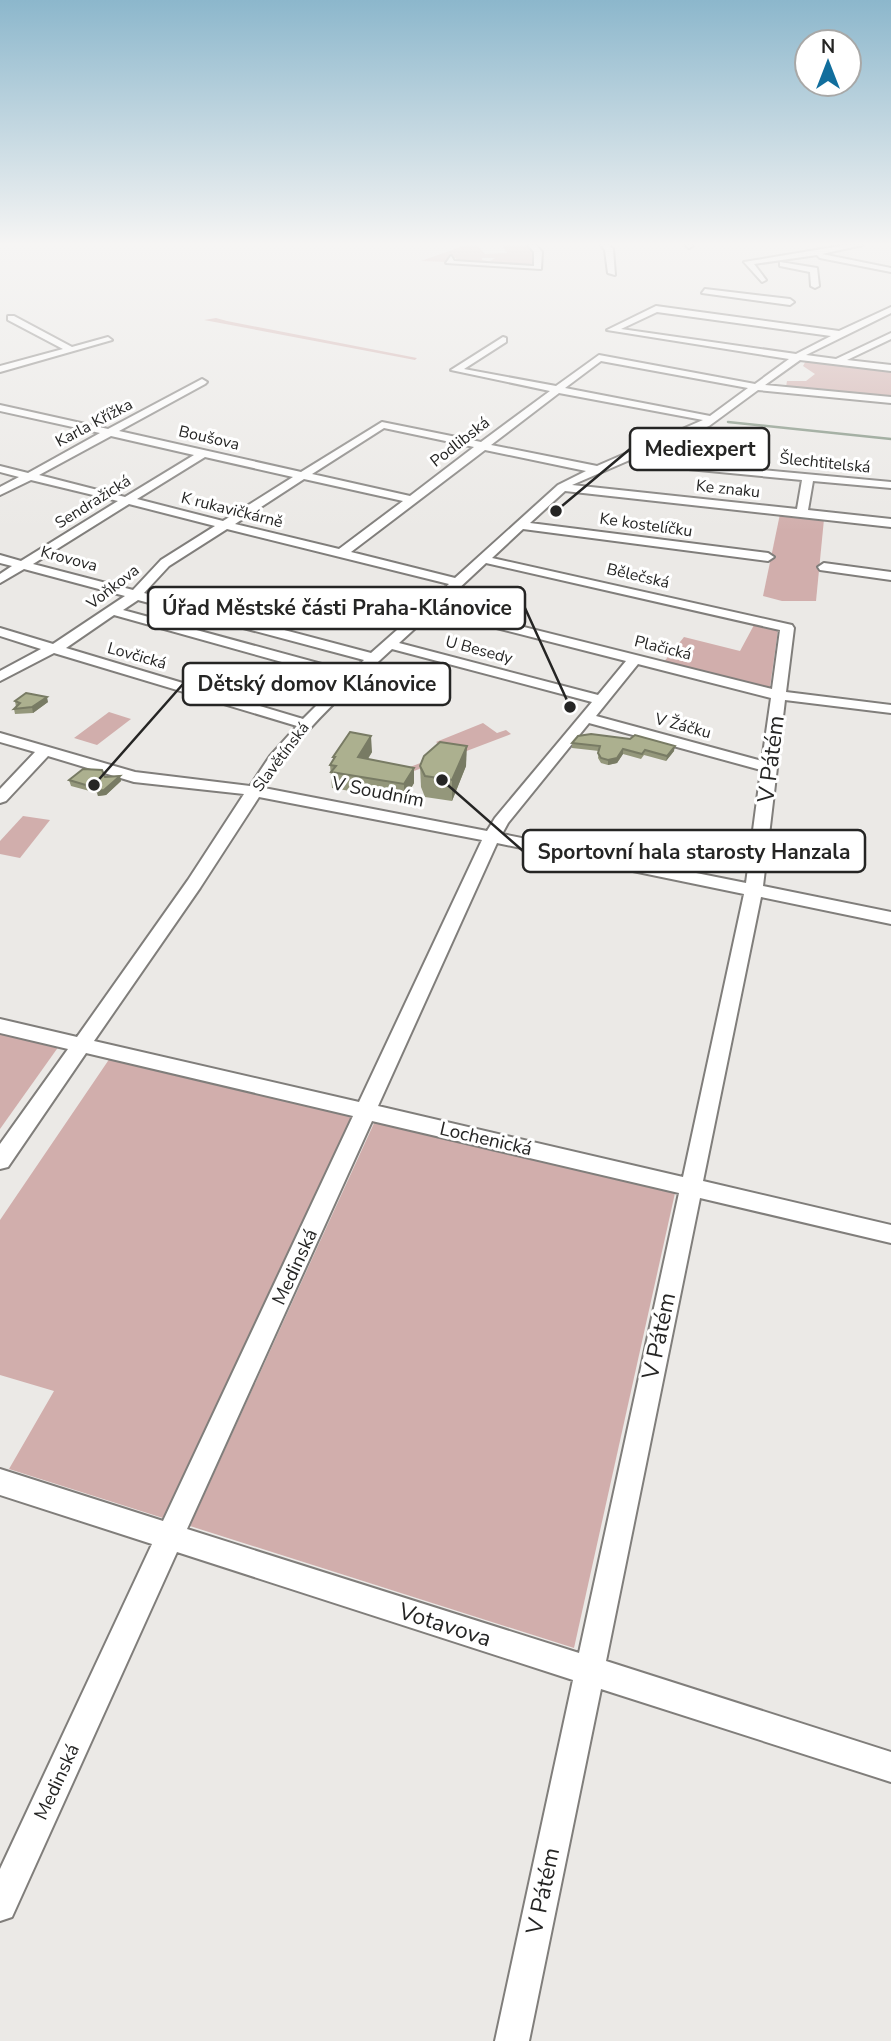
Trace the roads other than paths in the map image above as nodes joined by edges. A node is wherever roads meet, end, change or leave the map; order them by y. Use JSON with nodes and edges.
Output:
{"nodes":[{"id":1,"x":54,"y":340,"type":"edge"},
{"id":2,"x":108,"y":340,"type":"dead end"},
{"id":3,"x":503,"y":340,"type":"dead end"},
{"id":4,"x":682,"y":340,"type":"edge"},
{"id":5,"x":828,"y":340,"type":"edge"},
{"id":6,"x":882,"y":340,"type":"edge"},
{"id":7,"x":71,"y":350,"type":"junction"},
{"id":8,"x":797,"y":357,"type":"junction"},
{"id":9,"x":837,"y":362,"type":"junction"},
{"id":10,"x":2,"y":366,"type":"edge"},
{"id":11,"x":891,"y":368,"type":"edge"},
{"id":12,"x":202,"y":382,"type":"dead end"},
{"id":13,"x":757,"y":387,"type":"junction"},
{"id":14,"x":556,"y":389,"type":"junction"},
{"id":15,"x":891,"y":400,"type":"edge"},
{"id":16,"x":0,"y":408,"type":"edge"},
{"id":17,"x":712,"y":419,"type":"junction"},
{"id":18,"x":111,"y":432,"type":"junction"},
{"id":19,"x":481,"y":446,"type":"junction"},
{"id":20,"x":204,"y":453,"type":"junction"},
{"id":21,"x":632,"y":456,"type":"junction"},
{"id":22,"x":0,"y":469,"type":"edge"},
{"id":23,"x":598,"y":470,"type":"junction"},
{"id":24,"x":304,"y":475,"type":"junction"},
{"id":25,"x":29,"y":476,"type":"junction"},
{"id":26,"x":808,"y":478,"type":"junction"},
{"id":27,"x":891,"y":485,"type":"edge"},
{"id":28,"x":562,"y":487,"type":"junction"},
{"id":29,"x":0,"y":492,"type":"edge"},
{"id":30,"x":125,"y":500,"type":"junction"},
{"id":31,"x":412,"y":500,"type":"junction"},
{"id":32,"x":802,"y":513,"type":"junction"},
{"id":33,"x":891,"y":523,"type":"edge"},
{"id":34,"x":520,"y":524,"type":"junction"},
{"id":35,"x":225,"y":525,"type":"junction"},
{"id":36,"x":342,"y":553,"type":"junction"},
{"id":37,"x":768,"y":557,"type":"dead end"},
{"id":38,"x":0,"y":559,"type":"edge"},
{"id":39,"x":482,"y":559,"type":"junction"},
{"id":40,"x":22,"y":565,"type":"junction"},
{"id":41,"x":824,"y":567,"type":"dead end"},
{"id":42,"x":891,"y":576,"type":"edge"},
{"id":43,"x":0,"y":579,"type":"edge"},
{"id":44,"x":457,"y":582,"type":"junction"},
{"id":45,"x":136,"y":595,"type":"junction"},
{"id":46,"x":430,"y":607,"type":"junction"},
{"id":47,"x":113,"y":611,"type":"junction"},
{"id":48,"x":787,"y":628,"type":"joint"},
{"id":49,"x":0,"y":632,"type":"edge"},
{"id":50,"x":389,"y":644,"type":"junction"},
{"id":51,"x":52,"y":649,"type":"junction"},
{"id":52,"x":373,"y":659,"type":"junction"},
{"id":53,"x":635,"y":659,"type":"junction"},
{"id":54,"x":0,"y":677,"type":"edge"},
{"id":55,"x":353,"y":677,"type":"junction"},
{"id":56,"x":778,"y":695,"type":"junction"},
{"id":57,"x":600,"y":700,"type":"junction"},
{"id":58,"x":891,"y":709,"type":"edge"},
{"id":59,"x":586,"y":718,"type":"junction"},
{"id":60,"x":305,"y":724,"type":"junction"},
{"id":61,"x":0,"y":737,"type":"edge"},
{"id":62,"x":46,"y":750,"type":"junction"},
{"id":63,"x":770,"y":768,"type":"junction"},
{"id":64,"x":255,"y":791,"type":"junction"},
{"id":65,"x":0,"y":798,"type":"edge"},
{"id":66,"x":492,"y":837,"type":"junction"},
{"id":67,"x":754,"y":889,"type":"junction"},
{"id":68,"x":891,"y":918,"type":"edge"},
{"id":69,"x":0,"y":1026,"type":"edge"},
{"id":70,"x":81,"y":1045,"type":"junction"},
{"id":71,"x":367,"y":1111,"type":"junction"},
{"id":72,"x":0,"y":1161,"type":"edge"},
{"id":73,"x":690,"y":1188,"type":"junction"},
{"id":74,"x":891,"y":1234,"type":"edge"},
{"id":75,"x":0,"y":1482,"type":"edge"},
{"id":76,"x":170,"y":1538,"type":"junction"},
{"id":77,"x":590,"y":1671,"type":"junction"},
{"id":78,"x":891,"y":1767,"type":"edge"},
{"id":79,"x":0,"y":1905,"type":"edge"},
{"id":80,"x":512,"y":2041,"type":"edge"}],
"edges":[{"from":1,"to":7,"type":"street"},
{"from":2,"to":7,"type":"street"},
{"from":3,"to":14,"type":"street"},
{"from":4,"to":8,"type":"street"},
{"from":5,"to":8,"type":"street","name":"Slavětínská"},
{"from":6,"to":9,"type":"street"},
{"from":7,"to":10,"type":"street"},
{"from":8,"to":9,"type":"street"},
{"from":8,"to":13,"type":"street","name":"Slavětínská"},
{"from":9,"to":11,"type":"street"},
{"from":12,"to":18,"type":"street","name":"Karla Křížka"},
{"from":13,"to":14,"type":"street","name":"Podlibská"},
{"from":13,"to":15,"type":"street"},
{"from":13,"to":17,"type":"street","name":"Slavětínská"},
{"from":14,"to":17,"type":"street"},
{"from":14,"to":19,"type":"street","name":"Podlibská"},
{"from":16,"to":18,"type":"street","name":"Boušova"},
{"from":17,"to":21,"type":"street","name":"Slavětínská"},
{"from":18,"to":20,"type":"street","name":"Boušova"},
{"from":18,"to":25,"type":"street","name":"Karla Křížka"},
{"from":19,"to":23,"type":"street"},
{"from":19,"to":24,"type":"street","name":"Voňkova"},
{"from":19,"to":31,"type":"street","name":"Podlibská"},
{"from":20,"to":24,"type":"street","name":"Boušova"},
{"from":20,"to":30,"type":"street","name":"Sendražická"},
{"from":21,"to":23,"type":"street","name":"Slavětínská"},
{"from":21,"to":26,"type":"street","name":"Šlechtitelská"},
{"from":22,"to":25,"type":"street","name":"K rukavičkárně"},
{"from":23,"to":28,"type":"street","name":"Slavětínská"},
{"from":24,"to":31,"type":"street","name":"Boušova"},
{"from":24,"to":35,"type":"street","name":"Voňkova"},
{"from":25,"to":29,"type":"street","name":"Karla Křížka"},
{"from":25,"to":30,"type":"street","name":"K rukavičkárně"},
{"from":26,"to":27,"type":"street","name":"Šlechtitelská"},
{"from":26,"to":32,"type":"street"},
{"from":28,"to":32,"type":"street","name":"Ke znaku"},
{"from":28,"to":34,"type":"street","name":"Slavětínská"},
{"from":30,"to":35,"type":"street","name":"K rukavičkárně"},
{"from":30,"to":40,"type":"street","name":"Sendražická"},
{"from":31,"to":36,"type":"street","name":"Podlibská"},
{"from":32,"to":33,"type":"street","name":"Ke znaku"},
{"from":34,"to":37,"type":"street","name":"Ke kostelíčku"},
{"from":34,"to":39,"type":"street","name":"Slavětínská"},
{"from":35,"to":36,"type":"street","name":"K rukavičkárně"},
{"from":35,"to":45,"type":"street","name":"Voňkova"},
{"from":36,"to":44,"type":"street","name":"K rukavičkárně"},
{"from":38,"to":40,"type":"street","name":"Krovova"},
{"from":39,"to":44,"type":"street","name":"Slavětínská"},
{"from":39,"to":48,"type":"street","name":"Bělečská"},
{"from":40,"to":43,"type":"street","name":"Sendražická"},
{"from":40,"to":45,"type":"street","name":"Krovova"},
{"from":41,"to":42,"type":"street"},
{"from":44,"to":46,"type":"street","name":"Slavětínská"},
{"from":45,"to":47,"type":"street","name":"Voňkova"},
{"from":45,"to":52,"type":"street","name":"Krovova"},
{"from":46,"to":50,"type":"street","name":"Slavětínská"},
{"from":46,"to":53,"type":"street","name":"Plačická"},
{"from":47,"to":51,"type":"street","name":"Voňkova"},
{"from":47,"to":55,"type":"street"},
{"from":48,"to":56,"type":"street","name":"V Pátém"},
{"from":49,"to":51,"type":"street","name":"Lovčická"},
{"from":50,"to":52,"type":"street","name":"Slavětínská"},
{"from":50,"to":57,"type":"street","name":"U Besedy"},
{"from":51,"to":54,"type":"street","name":"Voňkova"},
{"from":51,"to":60,"type":"street","name":"Lovčická"},
{"from":52,"to":55,"type":"street","name":"Slavětínská"},
{"from":53,"to":56,"type":"street","name":"Plačická"},
{"from":53,"to":57,"type":"street","name":"Medinská"},
{"from":55,"to":60,"type":"street","name":"Slavětínská"},
{"from":56,"to":58,"type":"street","name":"Plačická"},
{"from":56,"to":63,"type":"street","name":"V Pátém"},
{"from":57,"to":59,"type":"street","name":"Medinská"},
{"from":59,"to":63,"type":"street","name":"V Žáčku"},
{"from":59,"to":66,"type":"street","name":"Medinská"},
{"from":60,"to":64,"type":"street","name":"Slavětínská"},
{"from":61,"to":62,"type":"street","name":"V Soudním"},
{"from":62,"to":64,"type":"street","name":"V Soudním"},
{"from":62,"to":65,"type":"street"},
{"from":63,"to":67,"type":"street","name":"V Pátém"},
{"from":64,"to":66,"type":"street","name":"V Soudním"},
{"from":64,"to":70,"type":"street","name":"Slavětínská"},
{"from":66,"to":67,"type":"street","name":"V Soudním"},
{"from":66,"to":71,"type":"street","name":"Medinská"},
{"from":67,"to":68,"type":"street","name":"V Soudním"},
{"from":67,"to":73,"type":"street","name":"V Pátém"},
{"from":69,"to":70,"type":"street","name":"Lochenická"},
{"from":70,"to":71,"type":"street","name":"Lochenická"},
{"from":70,"to":72,"type":"street","name":"Slavětínská"},
{"from":71,"to":73,"type":"street","name":"Lochenická"},
{"from":71,"to":76,"type":"street","name":"Medinská"},
{"from":73,"to":74,"type":"street","name":"Lochenická"},
{"from":73,"to":77,"type":"street","name":"V Pátém"},
{"from":75,"to":76,"type":"street","name":"Votavova"},
{"from":76,"to":77,"type":"street","name":"Votavova"},
{"from":76,"to":79,"type":"street","name":"Medinská"},
{"from":77,"to":78,"type":"street","name":"Votavova"},
{"from":77,"to":80,"type":"street","name":"V Pátém"}]}
